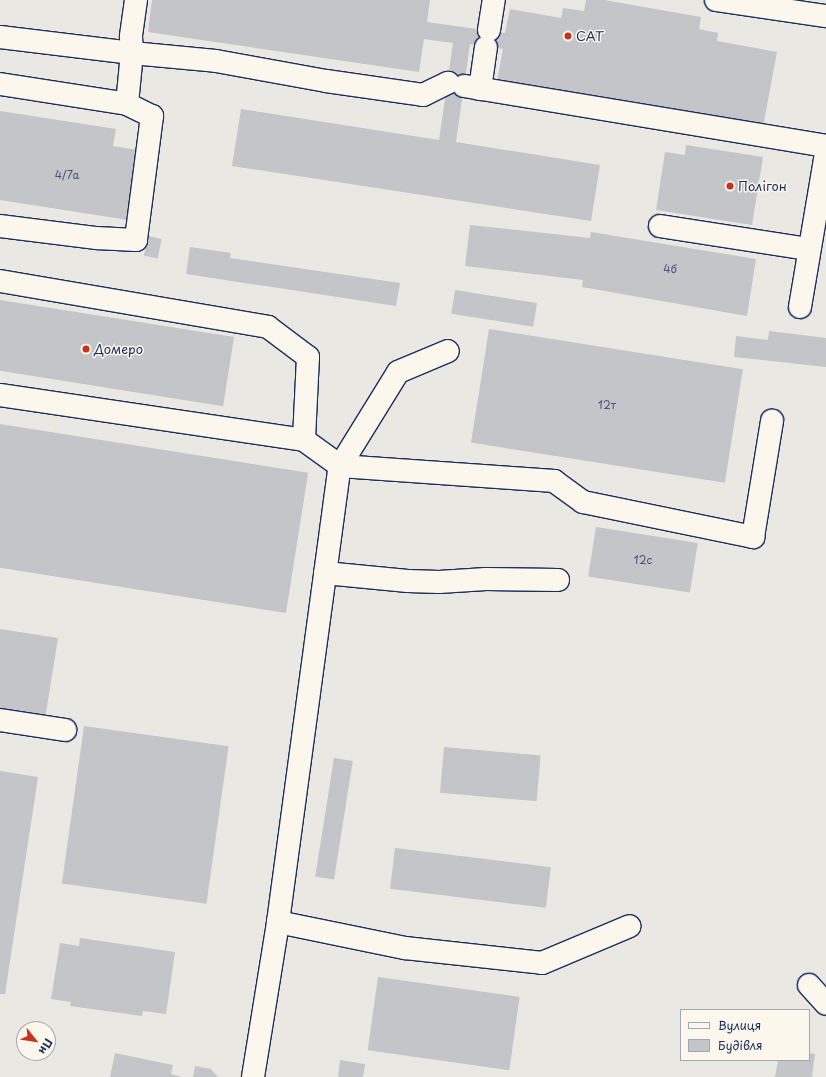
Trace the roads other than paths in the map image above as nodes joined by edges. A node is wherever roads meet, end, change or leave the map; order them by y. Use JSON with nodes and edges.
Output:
{"nodes":[{"id":1,"x":136,"y":0,"type":"edge"},
{"id":2,"x":494,"y":0,"type":"edge"},
{"id":3,"x":716,"y":0,"type":"edge"},
{"id":4,"x":826,"y":16,"type":"edge"},
{"id":5,"x":0,"y":37,"type":"edge"},
{"id":6,"x":132,"y":53,"type":"junction"},
{"id":7,"x":0,"y":84,"type":"edge"},
{"id":8,"x":464,"y":86,"type":"junction"},
{"id":9,"x":127,"y":104,"type":"junction"},
{"id":10,"x":826,"y":146,"type":"edge"},
{"id":11,"x":826,"y":154,"type":"edge"},
{"id":12,"x":0,"y":226,"type":"edge"},
{"id":13,"x":660,"y":226,"type":"dead end"},
{"id":14,"x":809,"y":249,"type":"junction"},
{"id":15,"x":0,"y":281,"type":"edge"},
{"id":16,"x":800,"y":307,"type":"dead end"},
{"id":17,"x":448,"y":351,"type":"dead end"},
{"id":18,"x":0,"y":395,"type":"edge"},
{"id":19,"x":772,"y":420,"type":"dead end"},
{"id":20,"x":304,"y":440,"type":"junction"},
{"id":21,"x":340,"y":466,"type":"junction"},
{"id":22,"x":325,"y":573,"type":"junction"},
{"id":23,"x":558,"y":580,"type":"dead end"},
{"id":24,"x":0,"y":720,"type":"edge"},
{"id":25,"x":65,"y":730,"type":"dead end"},
{"id":26,"x":278,"y":922,"type":"junction"},
{"id":27,"x":630,"y":926,"type":"dead end"},
{"id":28,"x":809,"y":985,"type":"dead end"},
{"id":29,"x":826,"y":1004,"type":"edge"},
{"id":30,"x":253,"y":1077,"type":"edge"}],
"edges":[{"from":1,"to":6,"type":"lane"},
{"from":2,"to":8,"type":"lane"},
{"from":3,"to":4,"type":"lane"},
{"from":5,"to":6,"type":"lane"},
{"from":6,"to":8,"type":"lane"},
{"from":6,"to":9,"type":"lane"},
{"from":7,"to":9,"type":"lane"},
{"from":8,"to":10,"type":"lane"},
{"from":9,"to":12,"type":"lane"},
{"from":11,"to":14,"type":"lane"},
{"from":13,"to":14,"type":"lane"},
{"from":14,"to":16,"type":"lane"},
{"from":15,"to":20,"type":"lane"},
{"from":17,"to":21,"type":"lane"},
{"from":18,"to":20,"type":"lane"},
{"from":19,"to":21,"type":"lane"},
{"from":20,"to":21,"type":"lane"},
{"from":21,"to":22,"type":"lane"},
{"from":22,"to":23,"type":"lane"},
{"from":22,"to":26,"type":"lane"},
{"from":24,"to":25,"type":"lane"},
{"from":26,"to":27,"type":"lane"},
{"from":26,"to":30,"type":"lane"},
{"from":28,"to":29,"type":"lane"}]}
